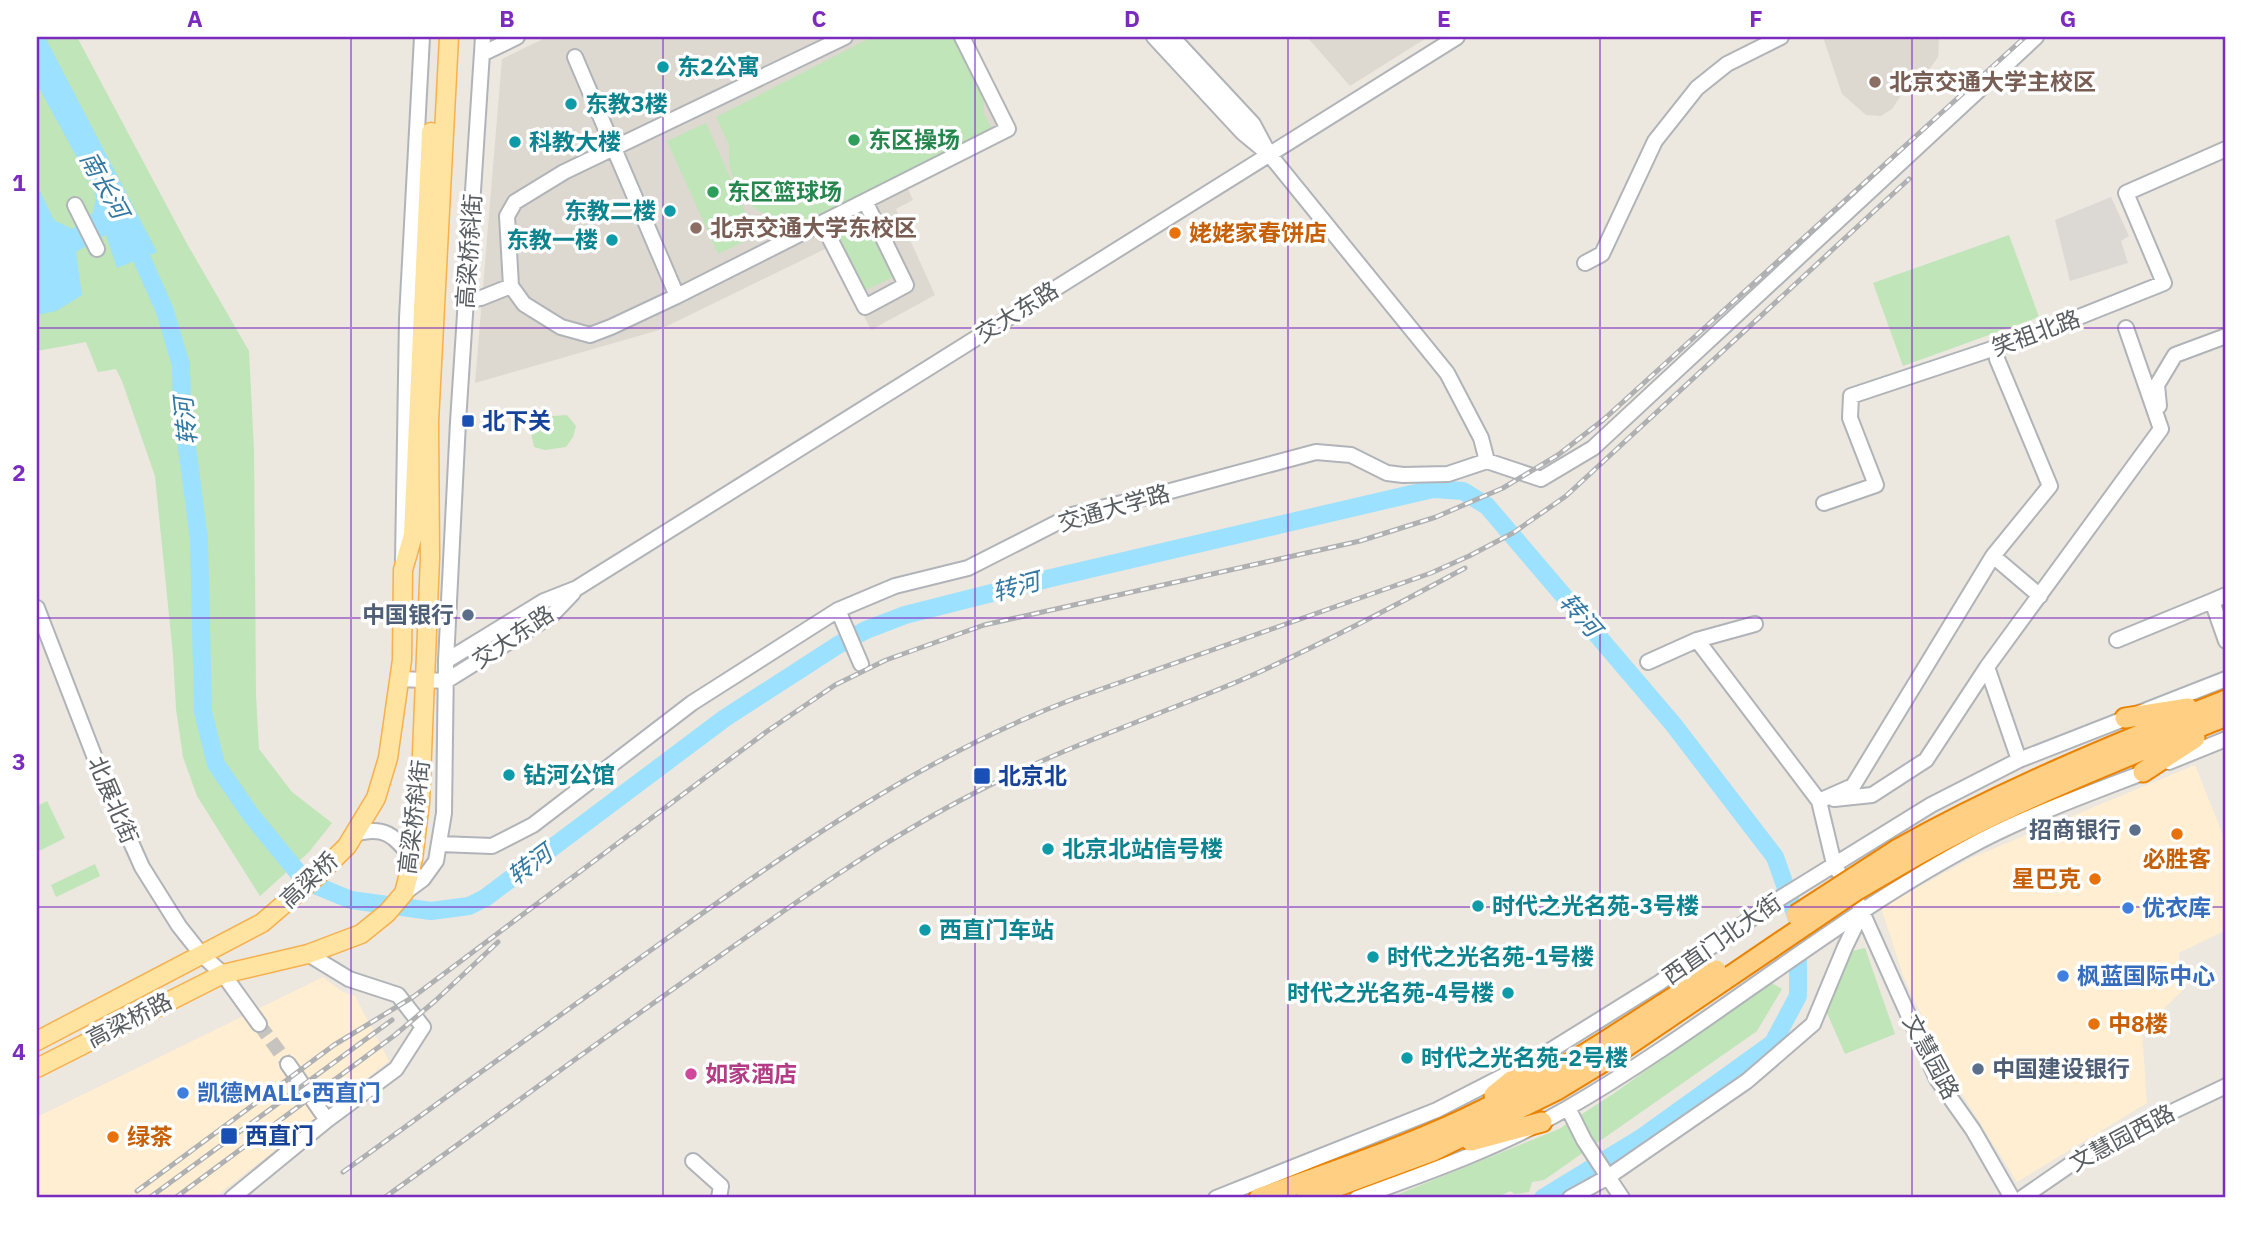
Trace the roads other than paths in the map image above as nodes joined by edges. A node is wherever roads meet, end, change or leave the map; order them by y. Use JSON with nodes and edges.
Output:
{"nodes":[{"id":1,"x":422,"y":37,"type":"edge"},
{"id":2,"x":437,"y":37,"type":"edge"},
{"id":3,"x":449,"y":37,"type":"edge"},
{"id":4,"x":483,"y":37,"type":"edge"},
{"id":5,"x":517,"y":37,"type":"edge"},
{"id":6,"x":845,"y":37,"type":"edge"},
{"id":7,"x":962,"y":37,"type":"edge"},
{"id":8,"x":1154,"y":37,"type":"edge"},
{"id":9,"x":1172,"y":37,"type":"edge"},
{"id":10,"x":1457,"y":37,"type":"edge"},
{"id":11,"x":1781,"y":37,"type":"edge"},
{"id":12,"x":2036,"y":37,"type":"edge"},
{"id":13,"x":482,"y":54,"type":"junction"},
{"id":14,"x":575,"y":57,"type":"dead end"},
{"id":15,"x":613,"y":148,"type":"junction"},
{"id":16,"x":2226,"y":149,"type":"edge"},
{"id":17,"x":1269,"y":154,"type":"junction"},
{"id":18,"x":865,"y":201,"type":"junction"},
{"id":19,"x":75,"y":205,"type":"dead end"},
{"id":20,"x":822,"y":223,"type":"junction"},
{"id":21,"x":97,"y":250,"type":"dead end"},
{"id":22,"x":1586,"y":263,"type":"dead end"},
{"id":23,"x":510,"y":286,"type":"junction"},
{"id":24,"x":677,"y":296,"type":"junction"},
{"id":25,"x":466,"y":301,"type":"junction"},
{"id":26,"x":2126,"y":328,"type":"dead end"},
{"id":27,"x":2226,"y":336,"type":"edge"},
{"id":28,"x":1997,"y":359,"type":"dead end"},
{"id":29,"x":2161,"y":429,"type":"junction"},
{"id":30,"x":1487,"y":461,"type":"junction"},
{"id":31,"x":1824,"y":503,"type":"dead end"},
{"id":32,"x":1993,"y":556,"type":"junction"},
{"id":33,"x":403,"y":570,"type":"junction"},
{"id":34,"x":578,"y":589,"type":"junction"},
{"id":35,"x":2226,"y":595,"type":"edge"},
{"id":36,"x":2040,"y":596,"type":"junction"},
{"id":37,"x":2212,"y":600,"type":"junction"},
{"id":38,"x":37,"y":608,"type":"edge"},
{"id":39,"x":841,"y":616,"type":"junction"},
{"id":40,"x":1755,"y":624,"type":"dead end"},
{"id":41,"x":1697,"y":640,"type":"junction"},
{"id":42,"x":2118,"y":640,"type":"dead end"},
{"id":43,"x":2226,"y":641,"type":"edge"},
{"id":44,"x":860,"y":659,"type":"dead end"},
{"id":45,"x":402,"y":660,"type":"junction"},
{"id":46,"x":425,"y":661,"type":"junction"},
{"id":47,"x":446,"y":662,"type":"junction"},
{"id":48,"x":1648,"y":662,"type":"dead end"},
{"id":49,"x":1987,"y":667,"type":"junction"},
{"id":50,"x":400,"y":679,"type":"junction"},
{"id":51,"x":2226,"y":679,"type":"edge"},
{"id":52,"x":424,"y":680,"type":"junction"},
{"id":53,"x":446,"y":681,"type":"junction"},
{"id":54,"x":2225,"y":709,"type":"edge"},
{"id":55,"x":2125,"y":718,"type":"junction"},
{"id":56,"x":2226,"y":739,"type":"edge"},
{"id":57,"x":2019,"y":760,"type":"junction"},
{"id":58,"x":2143,"y":772,"type":"junction"},
{"id":59,"x":1819,"y":801,"type":"junction"},
{"id":60,"x":350,"y":840,"type":"junction"},
{"id":61,"x":1871,"y":842,"type":"junction"},
{"id":62,"x":440,"y":844,"type":"junction"},
{"id":63,"x":413,"y":859,"type":"junction"},
{"id":64,"x":1834,"y":864,"type":"junction"},
{"id":65,"x":1808,"y":882,"type":"junction"},
{"id":66,"x":1898,"y":888,"type":"junction"},
{"id":67,"x":404,"y":894,"type":"junction"},
{"id":68,"x":1862,"y":910,"type":"junction"},
{"id":69,"x":1830,"y":934,"type":"junction"},
{"id":70,"x":308,"y":954,"type":"junction"},
{"id":71,"x":202,"y":955,"type":"junction"},
{"id":72,"x":223,"y":974,"type":"junction"},
{"id":73,"x":259,"y":1024,"type":"tunnel mouth"},
{"id":74,"x":37,"y":1041,"type":"edge"},
{"id":75,"x":1605,"y":1052,"type":"junction"},
{"id":76,"x":1542,"y":1056,"type":"junction"},
{"id":77,"x":288,"y":1065,"type":"tunnel mouth"},
{"id":78,"x":37,"y":1068,"type":"edge"},
{"id":79,"x":2226,"y":1086,"type":"edge"},
{"id":80,"x":1568,"y":1108,"type":"junction"},
{"id":81,"x":1465,"y":1119,"type":"junction"},
{"id":82,"x":327,"y":1120,"type":"junction"},
{"id":83,"x":1542,"y":1122,"type":"junction"},
{"id":84,"x":1433,"y":1151,"type":"junction"},
{"id":85,"x":693,"y":1161,"type":"dead end"},
{"id":86,"x":1611,"y":1175,"type":"junction"},
{"id":87,"x":232,"y":1198,"type":"edge"},
{"id":88,"x":719,"y":1198,"type":"edge"},
{"id":89,"x":1216,"y":1198,"type":"edge"},
{"id":90,"x":1259,"y":1198,"type":"edge"},
{"id":91,"x":1306,"y":1198,"type":"edge"},
{"id":92,"x":1357,"y":1198,"type":"edge"},
{"id":93,"x":1570,"y":1198,"type":"edge"},
{"id":94,"x":1622,"y":1198,"type":"edge"},
{"id":95,"x":2012,"y":1198,"type":"edge"},
{"id":96,"x":2022,"y":1198,"type":"edge"}],
"edges":[{"from":1,"to":33,"type":"street","name":"高梁桥斜街"},
{"from":2,"to":33,"type":"main road","name":"高梁桥斜街"},
{"from":3,"to":46,"type":"main road","name":"高梁桥斜街"},
{"from":4,"to":13,"type":"street","name":"高梁桥斜街"},
{"from":5,"to":13,"type":"street"},
{"from":6,"to":15,"type":"street"},
{"from":7,"to":18,"type":"street"},
{"from":8,"to":17,"type":"street"},
{"from":9,"to":17,"type":"street"},
{"from":10,"to":17,"type":"street","name":"交大东路"},
{"from":11,"to":22,"type":"street"},
{"from":12,"to":30,"type":"street"},
{"from":13,"to":25,"type":"street","name":"高梁桥斜街"},
{"from":14,"to":15,"type":"street"},
{"from":15,"to":23,"type":"street"},
{"from":15,"to":24,"type":"street"},
{"from":16,"to":31,"type":"street","name":"笑祖北路"},
{"from":17,"to":30,"type":"street"},
{"from":17,"to":34,"type":"street","name":"交大东路"},
{"from":18,"to":20,"type":"street"},
{"from":18,"to":20,"type":"street"},
{"from":19,"to":21,"type":"street"},
{"from":20,"to":24,"type":"street"},
{"from":23,"to":24,"type":"street"},
{"from":23,"to":25,"type":"street"},
{"from":25,"to":47,"type":"street","name":"高梁桥斜街"},
{"from":26,"to":29,"type":"street"},
{"from":27,"to":29,"type":"street"},
{"from":28,"to":32,"type":"street"},
{"from":29,"to":36,"type":"street"},
{"from":30,"to":39,"type":"street","name":"交通大学路"},
{"from":32,"to":36,"type":"street"},
{"from":32,"to":59,"type":"street"},
{"from":33,"to":45,"type":"main road","name":"高梁桥斜街"},
{"from":34,"to":47,"type":"street","name":"交大东路"},
{"from":34,"to":53,"type":"street","name":"交大东路"},
{"from":35,"to":37,"type":"street"},
{"from":36,"to":49,"type":"street"},
{"from":37,"to":42,"type":"street"},
{"from":37,"to":43,"type":"street"},
{"from":38,"to":71,"type":"street","name":"北展北街"},
{"from":39,"to":44,"type":"street"},
{"from":39,"to":62,"type":"street","name":"交通大学路"},
{"from":40,"to":41,"type":"street"},
{"from":41,"to":48,"type":"street"},
{"from":41,"to":59,"type":"street"},
{"from":45,"to":46,"type":"street"},
{"from":45,"to":50,"type":"main road","name":"高梁桥斜街"},
{"from":46,"to":47,"type":"street"},
{"from":46,"to":52,"type":"main road","name":"高梁桥斜街"},
{"from":47,"to":53,"type":"street","name":"高梁桥斜街"},
{"from":49,"to":57,"type":"street"},
{"from":49,"to":59,"type":"street"},
{"from":50,"to":52,"type":"street"},
{"from":50,"to":60,"type":"main road","name":"高梁桥斜街"},
{"from":51,"to":55,"type":"street","name":"西直门北大街"},
{"from":52,"to":53,"type":"street"},
{"from":52,"to":63,"type":"main road","name":"高梁桥斜街"},
{"from":53,"to":62,"type":"street","name":"高梁桥斜街"},
{"from":54,"to":55,"type":"highway"},
{"from":54,"to":58,"type":"highway"},
{"from":54,"to":75,"type":"highway","name":"西直门北大街","bridge":true},
{"from":55,"to":57,"type":"street","name":"西直门北大街"},
{"from":56,"to":58,"type":"street"},
{"from":57,"to":61,"type":"street","name":"西直门北大街"},
{"from":58,"to":66,"type":"street"},
{"from":59,"to":64,"type":"street","name":"文慧园路"},
{"from":60,"to":63,"type":"street"},
{"from":60,"to":71,"type":"main road","name":"高梁桥"},
{"from":61,"to":64,"type":"street","name":"西直门北大街"},
{"from":61,"to":66,"type":"street"},
{"from":62,"to":67,"type":"street","name":"高梁桥斜街"},
{"from":63,"to":67,"type":"main road","name":"高梁桥斜街"},
{"from":64,"to":65,"type":"street","name":"西直门北大街"},
{"from":64,"to":68,"type":"street","name":"文慧园路"},
{"from":65,"to":69,"type":"street"},
{"from":65,"to":76,"type":"street","name":"西直门北大街"},
{"from":66,"to":68,"type":"street"},
{"from":67,"to":70,"type":"main road"},
{"from":68,"to":69,"type":"street"},
{"from":68,"to":86,"type":"street"},
{"from":68,"to":95,"type":"street","name":"文慧园路"},
{"from":69,"to":80,"type":"street"},
{"from":70,"to":72,"type":"main road"},
{"from":70,"to":82,"type":"street"},
{"from":71,"to":72,"type":"street","name":"北展北街"},
{"from":71,"to":74,"type":"main road","name":"高梁桥路"},
{"from":72,"to":73,"type":"street","name":"北展北街"},
{"from":72,"to":78,"type":"main road","name":"高梁桥路"},
{"from":75,"to":81,"type":"highway","name":"西直门北大街"},
{"from":75,"to":84,"type":"highway","name":"西直门北大街"},
{"from":76,"to":81,"type":"highway"},
{"from":76,"to":89,"type":"street","name":"西直门北大街"},
{"from":77,"to":82,"type":"street"},
{"from":79,"to":96,"type":"street","name":"文慧园西路"},
{"from":80,"to":83,"type":"street"},
{"from":80,"to":86,"type":"street"},
{"from":81,"to":90,"type":"highway","name":"西直门北大街"},
{"from":82,"to":87,"type":"street"},
{"from":83,"to":84,"type":"highway"},
{"from":83,"to":92,"type":"street"},
{"from":84,"to":91,"type":"highway","name":"西直门北大街"},
{"from":85,"to":88,"type":"street"},
{"from":86,"to":93,"type":"street"},
{"from":86,"to":94,"type":"street"}]}
